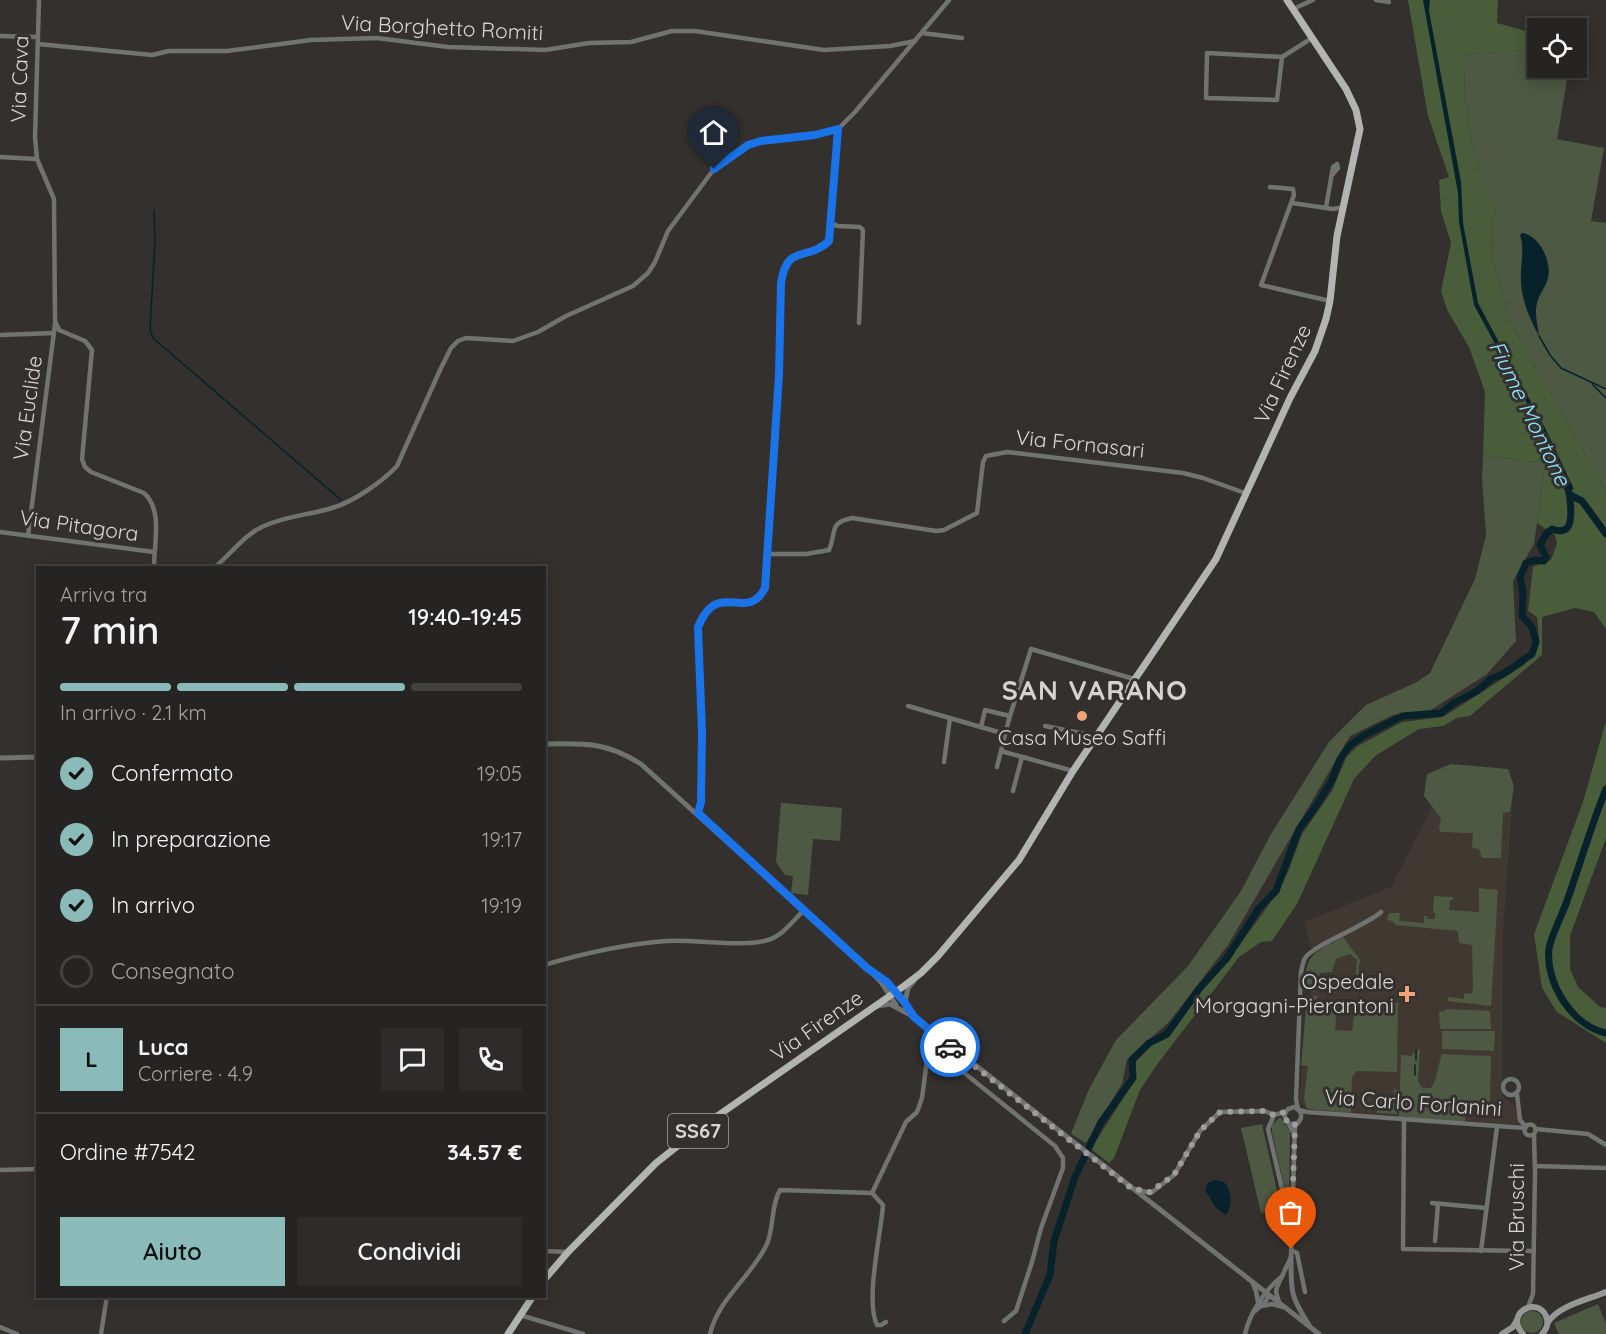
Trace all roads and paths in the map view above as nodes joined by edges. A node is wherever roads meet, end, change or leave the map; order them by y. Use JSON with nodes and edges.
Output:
{"nodes":[{"id":1,"x":39,"y":0,"type":"edge"},
{"id":2,"x":950,"y":0,"type":"edge"},
{"id":3,"x":1287,"y":0,"type":"edge"},
{"id":4,"x":1312,"y":0,"type":"edge"},
{"id":5,"x":1376,"y":0,"type":"edge"},
{"id":6,"x":1388,"y":1,"type":"edge"},
{"id":7,"x":1293,"y":9,"type":"junction"},
{"id":8,"x":922,"y":33,"type":"junction"},
{"id":9,"x":0,"y":36,"type":"edge"},
{"id":10,"x":38,"y":37,"type":"junction"},
{"id":11,"x":962,"y":38,"type":"dead end"},
{"id":12,"x":1312,"y":38,"type":"junction"},
{"id":13,"x":915,"y":41,"type":"junction"},
{"id":14,"x":38,"y":44,"type":"junction"},
{"id":15,"x":1282,"y":57,"type":"junction"},
{"id":16,"x":838,"y":129,"type":"junction"},
{"id":17,"x":0,"y":157,"type":"edge"},
{"id":18,"x":37,"y":159,"type":"junction"},
{"id":19,"x":1354,"y":163,"type":"junction"},
{"id":20,"x":1270,"y":187,"type":"dead end"},
{"id":21,"x":1292,"y":203,"type":"junction"},
{"id":22,"x":1326,"y":207,"type":"junction"},
{"id":23,"x":1344,"y":207,"type":"junction"},
{"id":24,"x":1333,"y":209,"type":"junction"},
{"id":25,"x":1342,"y":216,"type":"junction"},
{"id":26,"x":832,"y":224,"type":"junction"},
{"id":27,"x":1330,"y":301,"type":"junction"},
{"id":28,"x":55,"y":321,"type":"junction"},
{"id":29,"x":858,"y":323,"type":"dead end"},
{"id":30,"x":54,"y":333,"type":"junction"},
{"id":31,"x":0,"y":334,"type":"edge"},
{"id":32,"x":1245,"y":493,"type":"junction"},
{"id":33,"x":0,"y":532,"type":"edge"},
{"id":34,"x":28,"y":536,"type":"junction"},
{"id":35,"x":154,"y":552,"type":"junction"},
{"id":36,"x":768,"y":554,"type":"junction"},
{"id":37,"x":154,"y":566,"type":"edge"},
{"id":38,"x":215,"y":566,"type":"edge"},
{"id":39,"x":1134,"y":679,"type":"junction"},
{"id":40,"x":908,"y":706,"type":"dead end"},
{"id":41,"x":1010,"y":716,"type":"junction"},
{"id":42,"x":950,"y":718,"type":"junction"},
{"id":43,"x":1045,"y":726,"type":"dead end"},
{"id":44,"x":981,"y":727,"type":"junction"},
{"id":45,"x":1005,"y":734,"type":"junction"},
{"id":46,"x":1095,"y":738,"type":"junction"},
{"id":47,"x":546,"y":744,"type":"edge"},
{"id":48,"x":1001,"y":751,"type":"junction"},
{"id":49,"x":36,"y":757,"type":"edge"},
{"id":50,"x":1022,"y":757,"type":"junction"},
{"id":51,"x":0,"y":758,"type":"edge"},
{"id":52,"x":944,"y":762,"type":"dead end"},
{"id":53,"x":997,"y":767,"type":"dead end"},
{"id":54,"x":1073,"y":771,"type":"junction"},
{"id":55,"x":1013,"y":791,"type":"dead end"},
{"id":56,"x":698,"y":813,"type":"junction"},
{"id":57,"x":803,"y":911,"type":"junction"},
{"id":58,"x":1381,"y":912,"type":"dead end"},
{"id":59,"x":546,"y":964,"type":"edge"},
{"id":60,"x":921,"y":973,"type":"junction"},
{"id":61,"x":886,"y":985,"type":"junction"},
{"id":62,"x":893,"y":994,"type":"junction"},
{"id":63,"x":905,"y":1003,"type":"junction"},
{"id":64,"x":873,"y":1007,"type":"junction"},
{"id":65,"x":897,"y":1007,"type":"junction"},
{"id":66,"x":914,"y":1017,"type":"junction"},
{"id":67,"x":929,"y":1030,"type":"junction"},
{"id":68,"x":928,"y":1057,"type":"junction"},
{"id":69,"x":1515,"y":1095,"type":"dead end"},
{"id":70,"x":1299,"y":1109,"type":"junction"},
{"id":71,"x":1276,"y":1114,"type":"junction"},
{"id":72,"x":1285,"y":1114,"type":"junction"},
{"id":73,"x":1404,"y":1119,"type":"junction"},
{"id":74,"x":1292,"y":1124,"type":"junction"},
{"id":75,"x":1497,"y":1127,"type":"junction"},
{"id":76,"x":1529,"y":1130,"type":"junction"},
{"id":77,"x":1606,"y":1145,"type":"edge"},
{"id":78,"x":1535,"y":1166,"type":"junction"},
{"id":79,"x":1606,"y":1168,"type":"edge"},
{"id":80,"x":36,"y":1169,"type":"edge"},
{"id":81,"x":0,"y":1170,"type":"edge"},
{"id":82,"x":1131,"y":1188,"type":"junction"},
{"id":83,"x":872,"y":1192,"type":"junction"},
{"id":84,"x":1486,"y":1208,"type":"junction"},
{"id":85,"x":1291,"y":1225,"type":"junction"},
{"id":86,"x":1435,"y":1241,"type":"dead end"},
{"id":87,"x":546,"y":1251,"type":"edge"},
{"id":88,"x":1481,"y":1251,"type":"junction"},
{"id":89,"x":1534,"y":1251,"type":"junction"},
{"id":90,"x":568,"y":1252,"type":"junction"},
{"id":91,"x":1291,"y":1253,"type":"junction"},
{"id":92,"x":546,"y":1278,"type":"edge"},
{"id":93,"x":1253,"y":1284,"type":"junction"},
{"id":94,"x":1275,"y":1285,"type":"junction"},
{"id":95,"x":1305,"y":1292,"type":"dead end"},
{"id":96,"x":1606,"y":1292,"type":"edge"},
{"id":97,"x":1533,"y":1294,"type":"junction"},
{"id":98,"x":1267,"y":1295,"type":"junction"},
{"id":99,"x":107,"y":1298,"type":"edge"},
{"id":100,"x":532,"y":1298,"type":"edge"},
{"id":101,"x":1260,"y":1304,"type":"junction"},
{"id":102,"x":1282,"y":1307,"type":"junction"},
{"id":103,"x":1528,"y":1307,"type":"junction"},
{"id":104,"x":1569,"y":1307,"type":"junction"},
{"id":105,"x":1537,"y":1308,"type":"junction"},
{"id":106,"x":1544,"y":1312,"type":"junction"},
{"id":107,"x":520,"y":1315,"type":"junction"},
{"id":108,"x":1517,"y":1320,"type":"junction"},
{"id":109,"x":1004,"y":1321,"type":"dead end"},
{"id":110,"x":886,"y":1322,"type":"dead end"},
{"id":111,"x":1548,"y":1322,"type":"junction"},
{"id":112,"x":0,"y":1327,"type":"edge"},
{"id":113,"x":1312,"y":1329,"type":"junction"},
{"id":114,"x":1522,"y":1333,"type":"edge"},
{"id":115,"x":17,"y":1334,"type":"edge"},
{"id":116,"x":101,"y":1334,"type":"edge"},
{"id":117,"x":508,"y":1334,"type":"edge"},
{"id":118,"x":583,"y":1334,"type":"edge"},
{"id":119,"x":710,"y":1334,"type":"edge"},
{"id":120,"x":1245,"y":1334,"type":"edge"},
{"id":121,"x":1319,"y":1334,"type":"edge"},
{"id":122,"x":1502,"y":1334,"type":"edge"},
{"id":123,"x":1511,"y":1334,"type":"edge"},
{"id":124,"x":1542,"y":1334,"type":"edge"}],
"edges":[{"from":1,"to":10,"type":"street","name":"Via Cava"},
{"from":2,"to":8,"type":"street"},
{"from":3,"to":7,"type":"main road","name":"Via Firenze"},
{"from":4,"to":7,"type":"street"},
{"from":5,"to":6,"type":"street"},
{"from":7,"to":12,"type":"main road","name":"Via Firenze"},
{"from":8,"to":11,"type":"street"},
{"from":8,"to":13,"type":"street"},
{"from":9,"to":10,"type":"street"},
{"from":10,"to":14,"type":"street","name":"Via Cava"},
{"from":12,"to":15,"type":"street"},
{"from":12,"to":19,"type":"main road","name":"Via Firenze"},
{"from":13,"to":14,"type":"street","name":"Via Borghetto Romiti"},
{"from":13,"to":16,"type":"street"},
{"from":14,"to":18,"type":"street","name":"Via Cava"},
{"from":15,"to":15,"type":"street"},
{"from":16,"to":26,"type":"street"},
{"from":16,"to":38,"type":"street"},
{"from":17,"to":18,"type":"street"},
{"from":18,"to":28,"type":"street","name":"Via Cava"},
{"from":19,"to":22,"type":"street"},
{"from":19,"to":23,"type":"main road","name":"Via Firenze"},
{"from":20,"to":21,"type":"street"},
{"from":21,"to":22,"type":"street"},
{"from":21,"to":27,"type":"street"},
{"from":22,"to":24,"type":"street"},
{"from":23,"to":24,"type":"street"},
{"from":23,"to":25,"type":"main road","name":"Via Firenze"},
{"from":24,"to":25,"type":"street"},
{"from":25,"to":27,"type":"main road","name":"Via Firenze"},
{"from":26,"to":29,"type":"street"},
{"from":26,"to":36,"type":"street"},
{"from":27,"to":32,"type":"main road","name":"Via Firenze","number":"SS67"},
{"from":28,"to":30,"type":"street","name":"Via Euclide"},
{"from":28,"to":35,"type":"street"},
{"from":30,"to":31,"type":"street"},
{"from":30,"to":34,"type":"street","name":"Via Euclide"},
{"from":32,"to":36,"type":"street","name":"Via Fornasari"},
{"from":32,"to":39,"type":"main road","name":"Via Firenze","number":"SS67"},
{"from":33,"to":34,"type":"street","name":"Via Pitagora"},
{"from":34,"to":35,"type":"street","name":"Via Pitagora"},
{"from":35,"to":37,"type":"street"},
{"from":36,"to":56,"type":"street"},
{"from":39,"to":41,"type":"street"},
{"from":39,"to":46,"type":"main road","name":"Via Firenze","number":"SS67"},
{"from":40,"to":42,"type":"street"},
{"from":41,"to":44,"type":"street"},
{"from":41,"to":45,"type":"street"},
{"from":42,"to":44,"type":"street"},
{"from":42,"to":52,"type":"street"},
{"from":43,"to":46,"type":"street"},
{"from":44,"to":45,"type":"street"},
{"from":45,"to":48,"type":"street"},
{"from":46,"to":54,"type":"main road","name":"Via Firenze","number":"SS67"},
{"from":47,"to":56,"type":"street"},
{"from":48,"to":50,"type":"street"},
{"from":48,"to":53,"type":"street"},
{"from":49,"to":51,"type":"street"},
{"from":50,"to":54,"type":"street"},
{"from":50,"to":55,"type":"street"},
{"from":54,"to":60,"type":"main road","name":"Via Firenze","number":"SS67"},
{"from":56,"to":57,"type":"street"},
{"from":57,"to":59,"type":"street"},
{"from":57,"to":61,"type":"street"},
{"from":58,"to":70,"type":"street"},
{"from":60,"to":61,"type":"street"},
{"from":60,"to":62,"type":"main road","name":"Via Firenze","number":"SS67"},
{"from":60,"to":63,"type":"street"},
{"from":61,"to":62,"type":"street"},
{"from":61,"to":64,"type":"street"},
{"from":62,"to":63,"type":"street"},
{"from":62,"to":64,"type":"main road","name":"Via Firenze","number":"SS67"},
{"from":62,"to":65,"type":"street"},
{"from":63,"to":66,"type":"street"},
{"from":64,"to":65,"type":"street"},
{"from":64,"to":90,"type":"main road","name":"Via Firenze","number":"SS67"},
{"from":65,"to":66,"type":"street"},
{"from":66,"to":67,"type":"street"},
{"from":67,"to":68,"type":"street"},
{"from":67,"to":82,"type":"street"},
{"from":68,"to":83,"type":"street"},
{"from":68,"to":109,"type":"street"},
{"from":69,"to":76,"type":"street"},
{"from":70,"to":72,"type":"street"},
{"from":70,"to":73,"type":"street","name":"Via Carlo Forlanini"},
{"from":70,"to":74,"type":"street"},
{"from":71,"to":72,"type":"street"},
{"from":71,"to":82,"type":"street"},
{"from":71,"to":85,"type":"street"},
{"from":72,"to":74,"type":"street"},
{"from":73,"to":75,"type":"street","name":"Via Carlo Forlanini"},
{"from":73,"to":88,"type":"street"},
{"from":74,"to":85,"type":"street"},
{"from":75,"to":76,"type":"street","name":"Via Carlo Forlanini"},
{"from":75,"to":84,"type":"street"},
{"from":76,"to":77,"type":"street"},
{"from":76,"to":78,"type":"street","name":"Via Bruschi"},
{"from":78,"to":79,"type":"street"},
{"from":78,"to":89,"type":"street","name":"Via Bruschi"},
{"from":80,"to":81,"type":"street"},
{"from":82,"to":93,"type":"street"},
{"from":83,"to":110,"type":"street"},
{"from":83,"to":119,"type":"street"},
{"from":84,"to":86,"type":"street"},
{"from":84,"to":88,"type":"street"},
{"from":85,"to":91,"type":"street"},
{"from":87,"to":90,"type":"street"},
{"from":88,"to":89,"type":"street"},
{"from":89,"to":97,"type":"street","name":"Via Bruschi"},
{"from":90,"to":92,"type":"main road","name":"Via Firenze","number":"SS67"},
{"from":91,"to":94,"type":"street"},
{"from":91,"to":95,"type":"street"},
{"from":91,"to":113,"type":"street"},
{"from":93,"to":94,"type":"street"},
{"from":93,"to":98,"type":"street"},
{"from":93,"to":101,"type":"street"},
{"from":94,"to":98,"type":"street"},
{"from":94,"to":102,"type":"street"},
{"from":96,"to":104,"type":"main road"},
{"from":97,"to":103,"type":"street","name":"Via Bruschi"},
{"from":97,"to":105,"type":"street","name":"Via Bruschi"},
{"from":98,"to":101,"type":"street"},
{"from":98,"to":102,"type":"street"},
{"from":99,"to":116,"type":"street"},
{"from":100,"to":107,"type":"main road"},
{"from":101,"to":102,"type":"street"},
{"from":101,"to":120,"type":"street"},
{"from":102,"to":113,"type":"street"},
{"from":103,"to":105,"type":"main road"},
{"from":103,"to":108,"type":"main road"},
{"from":104,"to":106,"type":"main road"},
{"from":104,"to":111,"type":"main road"},
{"from":105,"to":106,"type":"main road"},
{"from":106,"to":111,"type":"main road"},
{"from":107,"to":117,"type":"main road"},
{"from":107,"to":118,"type":"street"},
{"from":108,"to":114,"type":"main road"},
{"from":108,"to":122,"type":"main road"},
{"from":111,"to":124,"type":"main road"},
{"from":112,"to":115,"type":"street"},
{"from":113,"to":121,"type":"street"},
{"from":114,"to":123,"type":"main road"}]}
